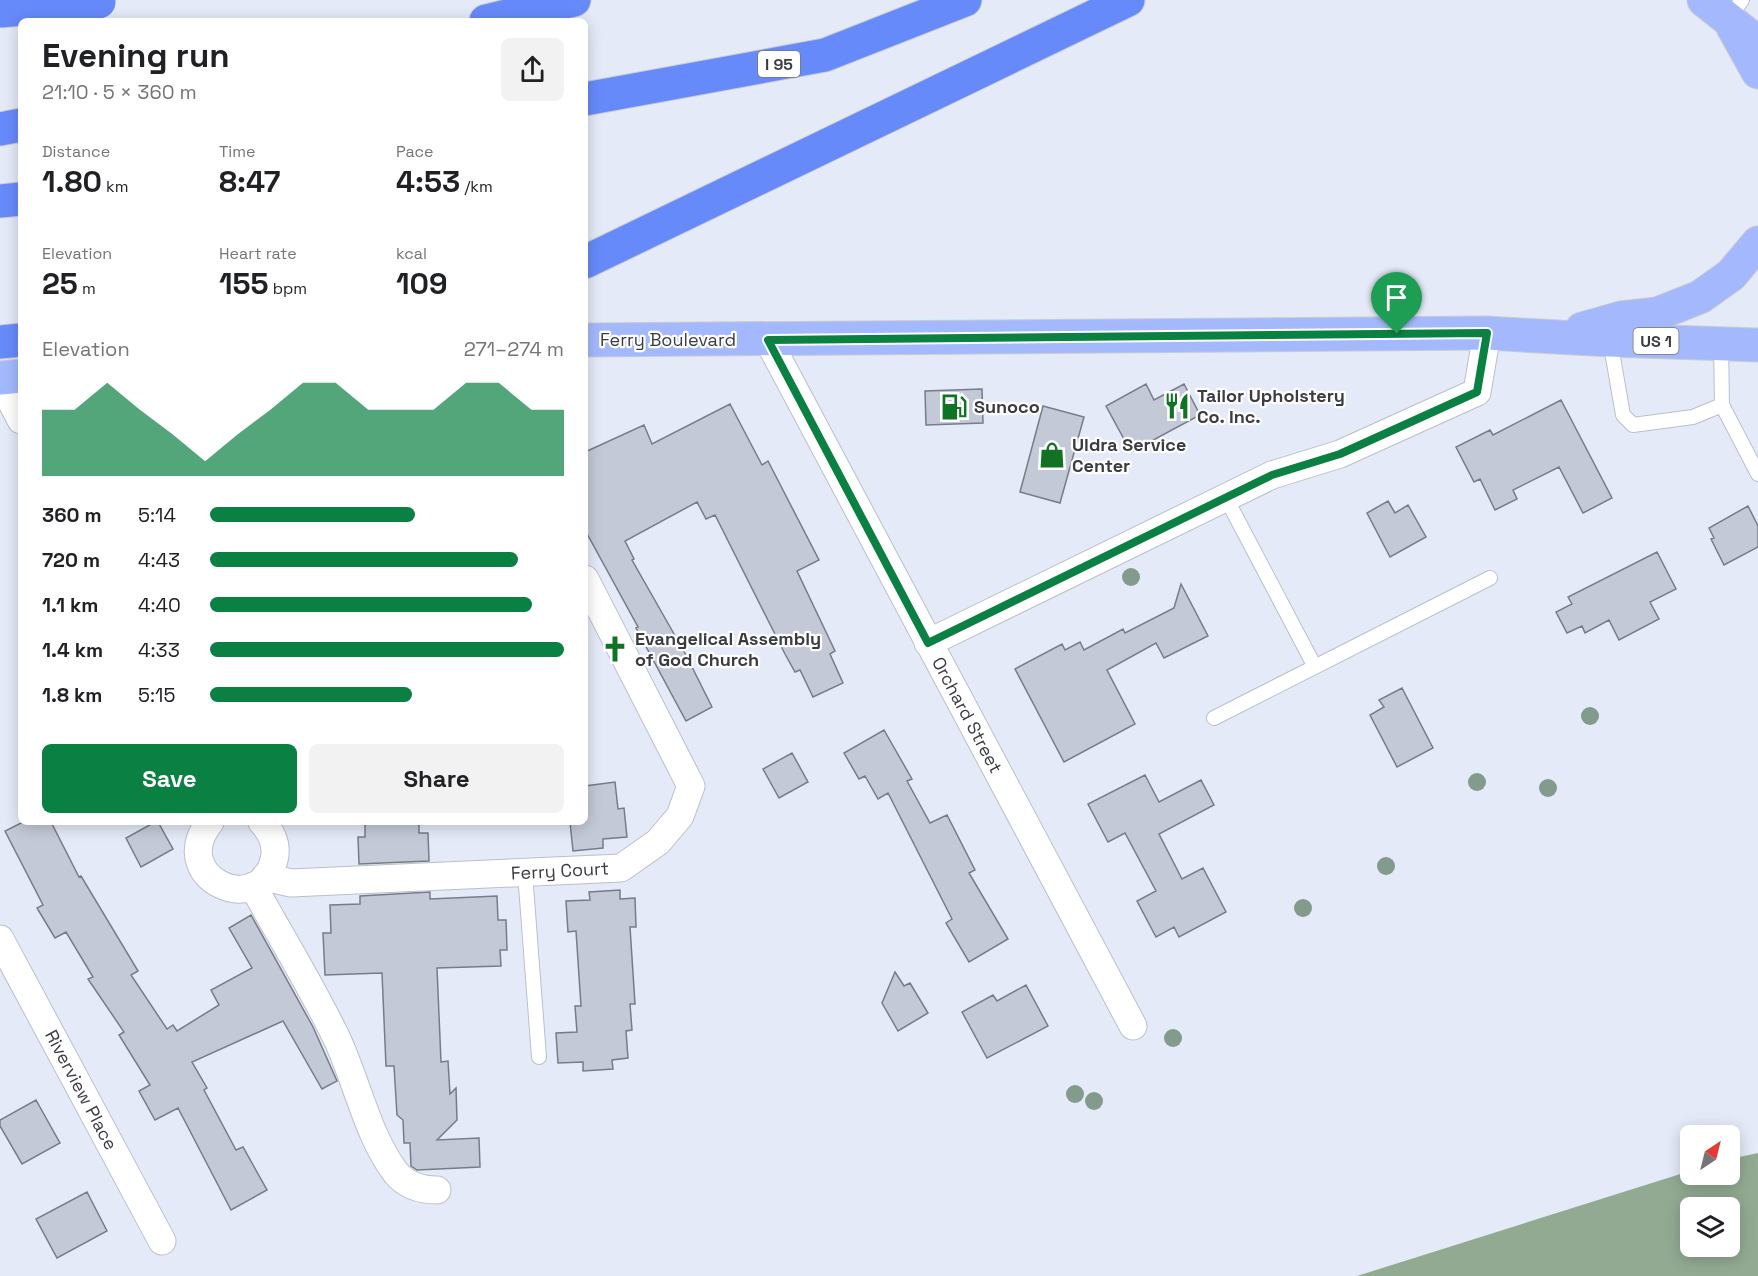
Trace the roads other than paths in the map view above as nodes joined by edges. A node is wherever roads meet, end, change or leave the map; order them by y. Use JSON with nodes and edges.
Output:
{"nodes":[{"id":1,"x":6,"y":0,"type":"edge"},
{"id":2,"x":574,"y":0,"type":"edge"},
{"id":3,"x":965,"y":0,"type":"edge"},
{"id":4,"x":1128,"y":0,"type":"edge"},
{"id":5,"x":109,"y":1,"type":"edge"},
{"id":6,"x":1725,"y":7,"type":"edge"},
{"id":7,"x":0,"y":11,"type":"edge"},
{"id":8,"x":20,"y":18,"type":"edge"},
{"id":9,"x":499,"y":18,"type":"edge"},
{"id":10,"x":1758,"y":43,"type":"edge"},
{"id":11,"x":1758,"y":72,"type":"edge"},
{"id":12,"x":588,"y":98,"type":"edge"},
{"id":13,"x":18,"y":126,"type":"edge"},
{"id":14,"x":0,"y":129,"type":"edge"},
{"id":15,"x":18,"y":199,"type":"edge"},
{"id":16,"x":0,"y":201,"type":"edge"},
{"id":17,"x":1758,"y":243,"type":"edge"},
{"id":18,"x":588,"y":261,"type":"edge"},
{"id":19,"x":1487,"y":333,"type":"junction"},
{"id":20,"x":1554,"y":336,"type":"junction"},
{"id":21,"x":18,"y":340,"type":"edge"},
{"id":22,"x":588,"y":340,"type":"edge"},
{"id":23,"x":768,"y":340,"type":"junction"},
{"id":24,"x":1610,"y":340,"type":"junction"},
{"id":25,"x":0,"y":342,"type":"edge"},
{"id":26,"x":1721,"y":342,"type":"junction"},
{"id":27,"x":1758,"y":345,"type":"edge"},
{"id":28,"x":18,"y":376,"type":"edge"},
{"id":29,"x":0,"y":379,"type":"edge"},
{"id":30,"x":1722,"y":405,"type":"junction"},
{"id":31,"x":18,"y":414,"type":"edge"},
{"id":32,"x":1758,"y":474,"type":"edge"},
{"id":33,"x":1226,"y":498,"type":"junction"},
{"id":34,"x":1490,"y":578,"type":"dead end"},
{"id":35,"x":588,"y":585,"type":"edge"},
{"id":36,"x":928,"y":643,"type":"junction"},
{"id":37,"x":1315,"y":667,"type":"junction"},
{"id":38,"x":1214,"y":718,"type":"dead end"},
{"id":39,"x":208,"y":825,"type":"edge"},
{"id":40,"x":264,"y":825,"type":"edge"},
{"id":41,"x":525,"y":873,"type":"junction"},
{"id":42,"x":259,"y":882,"type":"junction"},
{"id":43,"x":0,"y":939,"type":"edge"},
{"id":44,"x":1133,"y":1026,"type":"dead end"},
{"id":45,"x":539,"y":1057,"type":"dead end"},
{"id":46,"x":437,"y":1190,"type":"dead end"},
{"id":47,"x":162,"y":1240,"type":"dead end"}],
"edges":[{"from":1,"to":8,"type":"main road"},
{"from":2,"to":9,"type":"highway"},
{"from":3,"to":12,"type":"highway","number":"I 95"},
{"from":4,"to":18,"type":"highway"},
{"from":5,"to":7,"type":"highway","bridge":true},
{"from":6,"to":10,"type":"main road"},
{"from":6,"to":11,"type":"main road"},
{"from":13,"to":14,"type":"highway"},
{"from":15,"to":16,"type":"highway"},
{"from":17,"to":20,"type":"main road"},
{"from":19,"to":20,"type":"main road","name":"Ferry Boulevard","number":"US 1"},
{"from":19,"to":23,"type":"main road","name":"Ferry Boulevard","number":"US 1"},
{"from":19,"to":33,"type":"street"},
{"from":20,"to":24,"type":"main road","name":"Ferry Boulevard","number":"US 1"},
{"from":21,"to":25,"type":"highway"},
{"from":22,"to":23,"type":"main road","name":"Ferry Boulevard","number":"US 1"},
{"from":23,"to":36,"type":"street","name":"Orchard Street"},
{"from":24,"to":26,"type":"main road","name":"Ferry Boulevard","number":"US 1"},
{"from":24,"to":30,"type":"lane"},
{"from":26,"to":27,"type":"main road","name":"Ferry Boulevard","number":"US 1"},
{"from":26,"to":30,"type":"lane"},
{"from":28,"to":29,"type":"main road"},
{"from":29,"to":31,"type":"street"},
{"from":30,"to":32,"type":"lane"},
{"from":33,"to":36,"type":"street"},
{"from":33,"to":37,"type":"lane"},
{"from":34,"to":37,"type":"lane"},
{"from":35,"to":41,"type":"street","name":"Ferry Court"},
{"from":36,"to":44,"type":"street","name":"Orchard Street"},
{"from":37,"to":38,"type":"lane"},
{"from":39,"to":42,"type":"street","name":"Ferry Court"},
{"from":40,"to":42,"type":"street"},
{"from":41,"to":42,"type":"street","name":"Ferry Court"},
{"from":41,"to":45,"type":"lane"},
{"from":42,"to":46,"type":"street"},
{"from":43,"to":47,"type":"street","name":"Riverview Place"}]}
